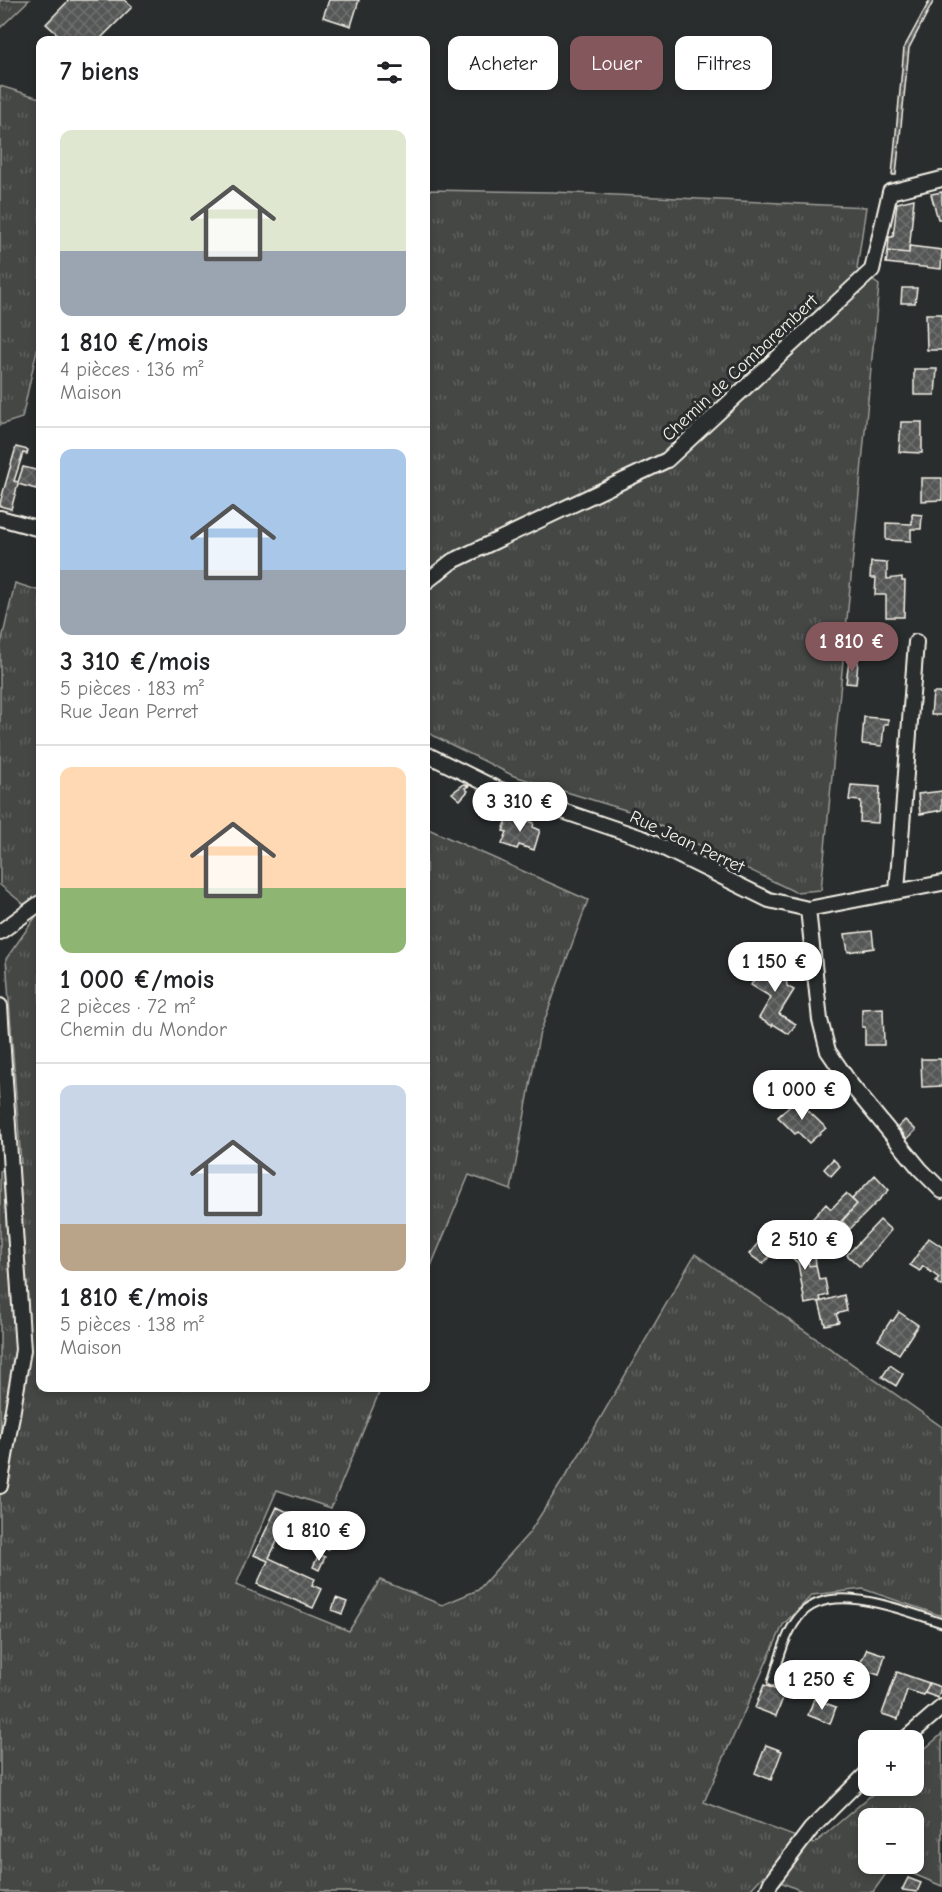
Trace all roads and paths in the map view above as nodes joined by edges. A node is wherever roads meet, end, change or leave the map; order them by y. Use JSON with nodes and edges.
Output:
{"nodes":[{"id":1,"x":942,"y":179,"type":"edge"},
{"id":2,"x":0,"y":518,"type":"edge"},
{"id":3,"x":36,"y":528,"type":"edge"},
{"id":4,"x":430,"y":579,"type":"edge"},
{"id":5,"x":916,"y":642,"type":"dead end"},
{"id":6,"x":430,"y":756,"type":"edge"},
{"id":7,"x":942,"y":883,"type":"edge"},
{"id":8,"x":897,"y":891,"type":"junction"},
{"id":9,"x":36,"y":906,"type":"edge"},
{"id":10,"x":808,"y":909,"type":"junction"},
{"id":11,"x":0,"y":932,"type":"edge"},
{"id":12,"x":0,"y":1006,"type":"edge"},
{"id":13,"x":942,"y":1191,"type":"edge"},
{"id":14,"x":0,"y":1486,"type":"edge"},
{"id":15,"x":942,"y":1623,"type":"edge"},
{"id":16,"x":772,"y":1682,"type":"dead end"},
{"id":17,"x":942,"y":1707,"type":"edge"},
{"id":18,"x":916,"y":1730,"type":"edge"},
{"id":19,"x":858,"y":1782,"type":"edge"},
{"id":20,"x":767,"y":1892,"type":"edge"}],
"edges":[{"from":1,"to":4,"type":"street","name":"Chemin de Combarembert"},
{"from":2,"to":3,"type":"street"},
{"from":5,"to":8,"type":"street"},
{"from":6,"to":10,"type":"street","name":"Rue Jean Perret"},
{"from":7,"to":8,"type":"street","name":"Rue Jean Perret"},
{"from":8,"to":10,"type":"street","name":"Rue Jean Perret"},
{"from":9,"to":11,"type":"street"},
{"from":10,"to":13,"type":"street"},
{"from":12,"to":14,"type":"street"},
{"from":15,"to":16,"type":"lane"},
{"from":17,"to":18,"type":"street"},
{"from":19,"to":20,"type":"street"}]}
